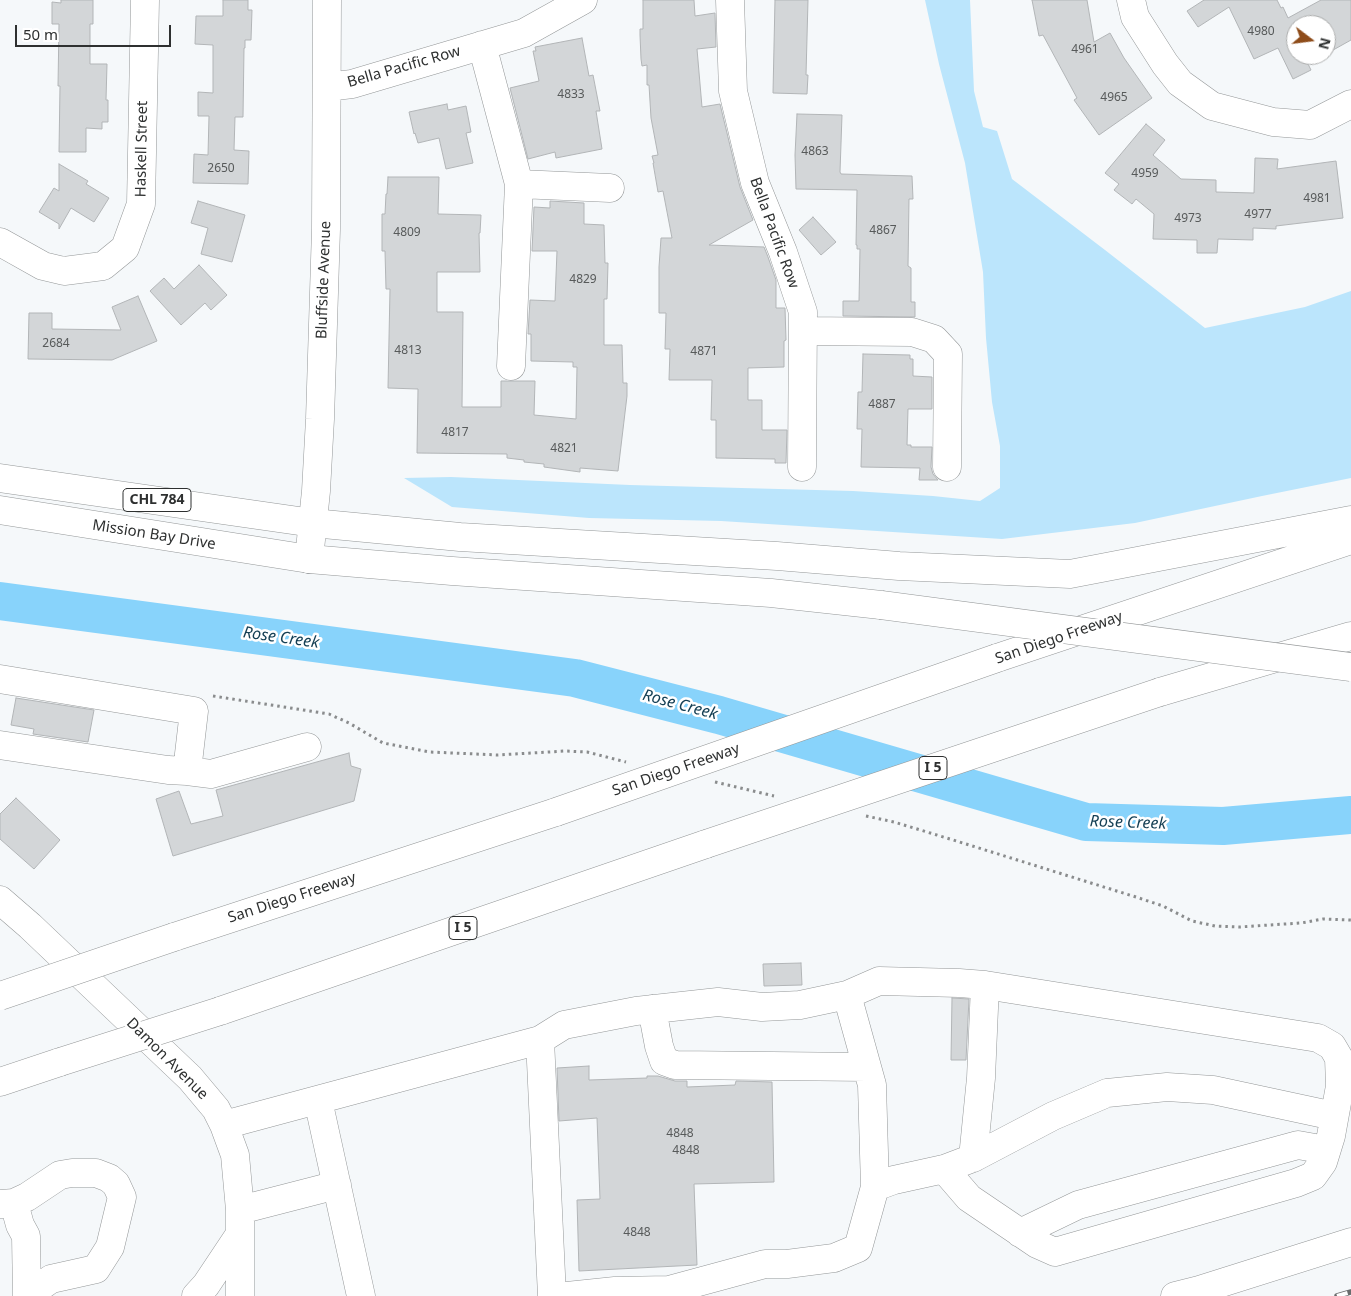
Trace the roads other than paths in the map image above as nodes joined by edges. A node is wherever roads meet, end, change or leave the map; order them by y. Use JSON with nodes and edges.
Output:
{"nodes":[{"id":1,"x":145,"y":0,"type":"edge"},
{"id":2,"x":326,"y":0,"type":"edge"},
{"id":3,"x":583,"y":0,"type":"edge"},
{"id":4,"x":730,"y":0,"type":"edge"},
{"id":5,"x":1130,"y":0,"type":"edge"},
{"id":6,"x":482,"y":45,"type":"junction"},
{"id":7,"x":327,"y":87,"type":"junction"},
{"id":8,"x":1351,"y":104,"type":"edge"},
{"id":9,"x":519,"y":184,"type":"junction"},
{"id":10,"x":610,"y":188,"type":"dead end"},
{"id":11,"x":0,"y":242,"type":"edge"},
{"id":12,"x":803,"y":331,"type":"junction"},
{"id":13,"x":511,"y":366,"type":"dead end"},
{"id":14,"x":802,"y":466,"type":"dead end"},
{"id":15,"x":948,"y":467,"type":"dead end"},
{"id":16,"x":0,"y":478,"type":"edge"},
{"id":17,"x":0,"y":510,"type":"edge"},
{"id":18,"x":1351,"y":520,"type":"edge"},
{"id":19,"x":313,"y":523,"type":"junction"},
{"id":20,"x":1351,"y":540,"type":"edge"},
{"id":21,"x":309,"y":559,"type":"junction"},
{"id":22,"x":1351,"y":636,"type":"edge"},
{"id":23,"x":1351,"y":668,"type":"edge"},
{"id":24,"x":0,"y":679,"type":"edge"},
{"id":25,"x":0,"y":745,"type":"edge"},
{"id":26,"x":307,"y":747,"type":"dead end"},
{"id":27,"x":186,"y":770,"type":"junction"},
{"id":28,"x":0,"y":900,"type":"edge"},
{"id":29,"x":985,"y":985,"type":"junction"},
{"id":30,"x":847,"y":995,"type":"junction"},
{"id":31,"x":0,"y":996,"type":"edge"},
{"id":32,"x":652,"y":1009,"type":"junction"},
{"id":33,"x":540,"y":1040,"type":"junction"},
{"id":34,"x":867,"y":1067,"type":"junction"},
{"id":35,"x":0,"y":1082,"type":"edge"},
{"id":36,"x":318,"y":1100,"type":"junction"},
{"id":37,"x":1334,"y":1116,"type":"junction"},
{"id":38,"x":224,"y":1125,"type":"junction"},
{"id":39,"x":1326,"y":1150,"type":"junction"},
{"id":40,"x":972,"y":1158,"type":"junction"},
{"id":41,"x":944,"y":1169,"type":"junction"},
{"id":42,"x":336,"y":1185,"type":"junction"},
{"id":43,"x":875,"y":1187,"type":"junction"},
{"id":44,"x":7,"y":1203,"type":"edge"},
{"id":45,"x":240,"y":1222,"type":"junction"},
{"id":46,"x":1020,"y":1233,"type":"junction"},
{"id":47,"x":1351,"y":1242,"type":"edge"},
{"id":48,"x":27,"y":1296,"type":"edge"},
{"id":49,"x":196,"y":1296,"type":"edge"},
{"id":50,"x":240,"y":1296,"type":"edge"},
{"id":51,"x":361,"y":1296,"type":"edge"},
{"id":52,"x":552,"y":1296,"type":"edge"},
{"id":53,"x":568,"y":1296,"type":"edge"},
{"id":54,"x":1175,"y":1296,"type":"edge"}],
"edges":[{"from":1,"to":11,"type":"main road","name":"Haskell Street"},
{"from":2,"to":7,"type":"main road","name":"Bluffside Avenue"},
{"from":3,"to":6,"type":"main road","name":"Bella Pacific Row"},
{"from":4,"to":12,"type":"main road","name":"Bella Pacific Row"},
{"from":5,"to":8,"type":"main road"},
{"from":6,"to":7,"type":"main road","name":"Bella Pacific Row"},
{"from":6,"to":9,"type":"main road","name":"Bella Pacific Row"},
{"from":7,"to":19,"type":"main road","name":"Bluffside Avenue"},
{"from":9,"to":10,"type":"main road"},
{"from":9,"to":13,"type":"main road","name":"Bella Pacific Row"},
{"from":12,"to":14,"type":"main road","name":"Bella Pacific Row"},
{"from":12,"to":15,"type":"main road"},
{"from":16,"to":19,"type":"main road","number":"CHL 784"},
{"from":17,"to":21,"type":"main road","name":"Mission Bay Drive","number":"CHL 784"},
{"from":18,"to":19,"type":"main road"},
{"from":19,"to":21,"type":"main road","name":"Bluffside Avenue"},
{"from":20,"to":31,"type":"main road","name":"San Diego Freeway","bridge":true},
{"from":21,"to":23,"type":"main road","name":"Mission Bay Drive","bridge":true},
{"from":22,"to":35,"type":"main road","number":"I 5","bridge":true},
{"from":24,"to":27,"type":"main road"},
{"from":25,"to":27,"type":"main road"},
{"from":26,"to":27,"type":"main road"},
{"from":28,"to":38,"type":"main road","name":"Damon Avenue"},
{"from":29,"to":30,"type":"main road"},
{"from":29,"to":37,"type":"main road"},
{"from":29,"to":40,"type":"main road"},
{"from":30,"to":32,"type":"main road"},
{"from":30,"to":34,"type":"main road"},
{"from":32,"to":33,"type":"main road"},
{"from":32,"to":34,"type":"main road"},
{"from":33,"to":36,"type":"main road"},
{"from":33,"to":52,"type":"main road"},
{"from":34,"to":43,"type":"main road"},
{"from":36,"to":38,"type":"main road"},
{"from":36,"to":42,"type":"main road"},
{"from":37,"to":39,"type":"main road"},
{"from":37,"to":40,"type":"main road"},
{"from":38,"to":45,"type":"main road","name":"Damon Avenue"},
{"from":39,"to":46,"type":"main road"},
{"from":39,"to":46,"type":"main road"},
{"from":40,"to":41,"type":"main road"},
{"from":41,"to":43,"type":"main road"},
{"from":41,"to":46,"type":"main road"},
{"from":42,"to":45,"type":"main road"},
{"from":42,"to":51,"type":"main road"},
{"from":43,"to":53,"type":"main road"},
{"from":44,"to":48,"type":"main road"},
{"from":44,"to":48,"type":"main road"},
{"from":45,"to":49,"type":"main road"},
{"from":45,"to":50,"type":"main road","name":"Damon Avenue"},
{"from":47,"to":54,"type":"main road"}]}
